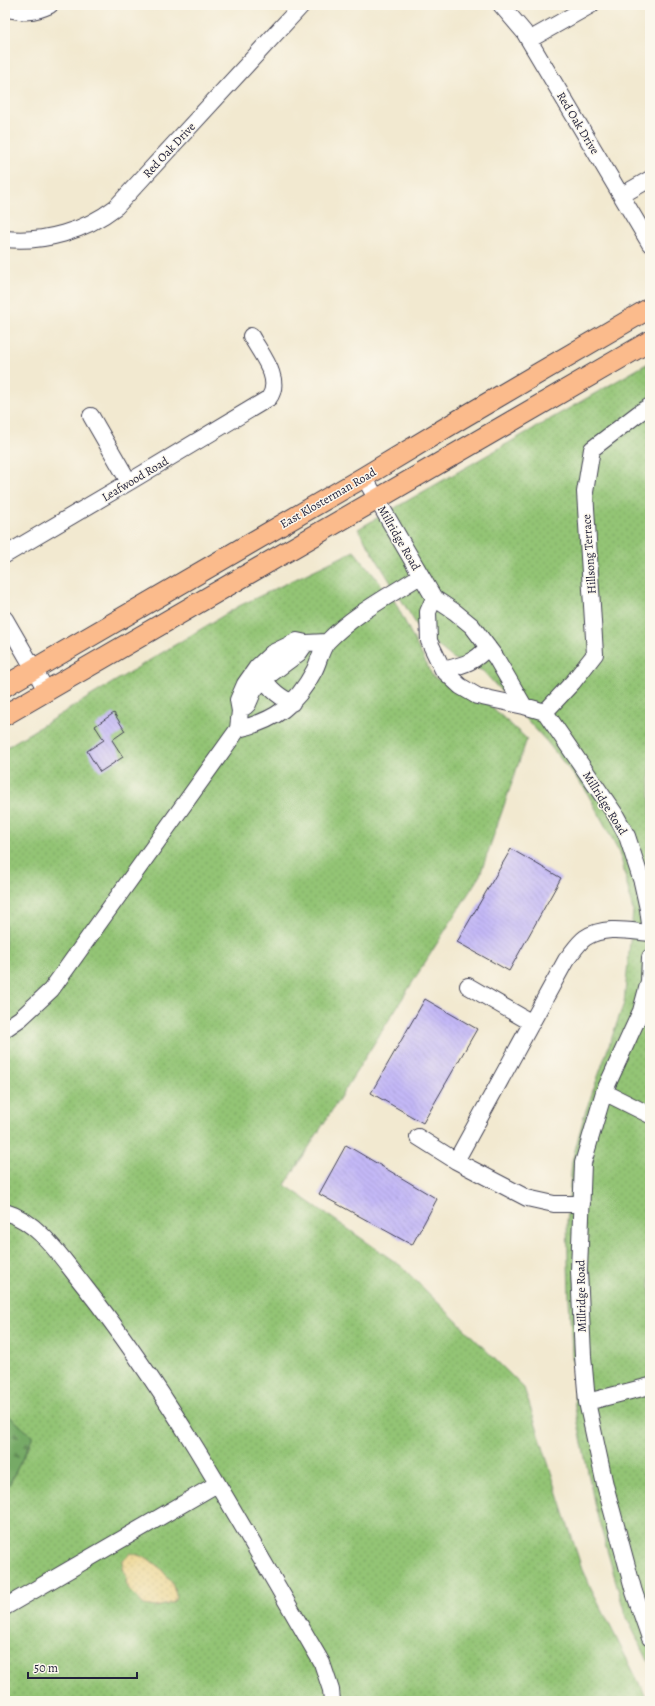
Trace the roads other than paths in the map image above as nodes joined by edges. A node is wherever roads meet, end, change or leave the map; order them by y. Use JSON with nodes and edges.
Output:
{"nodes":[{"id":1,"x":50,"y":5,"type":"edge"},
{"id":2,"x":302,"y":5,"type":"edge"},
{"id":3,"x":501,"y":5,"type":"edge"},
{"id":4,"x":591,"y":5,"type":"edge"},
{"id":5,"x":5,"y":8,"type":"edge"},
{"id":6,"x":529,"y":40,"type":"junction"},
{"id":7,"x":650,"y":179,"type":"edge"},
{"id":8,"x":622,"y":195,"type":"junction"},
{"id":9,"x":5,"y":238,"type":"edge"},
{"id":10,"x":650,"y":244,"type":"edge"},
{"id":11,"x":650,"y":308,"type":"edge"},
{"id":12,"x":251,"y":336,"type":"dead end"},
{"id":13,"x":650,"y":341,"type":"edge"},
{"id":14,"x":650,"y":406,"type":"edge"},
{"id":15,"x":91,"y":416,"type":"dead end"},
{"id":16,"x":364,"y":477,"type":"junction"},
{"id":17,"x":129,"y":482,"type":"junction"},
{"id":18,"x":377,"y":500,"type":"junction"},
{"id":19,"x":5,"y":555,"type":"edge"},
{"id":20,"x":420,"y":576,"type":"junction"},
{"id":21,"x":434,"y":598,"type":"junction"},
{"id":22,"x":5,"y":619,"type":"edge"},
{"id":23,"x":327,"y":642,"type":"junction"},
{"id":24,"x":488,"y":647,"type":"junction"},
{"id":25,"x":34,"y":669,"type":"junction"},
{"id":26,"x":443,"y":670,"type":"junction"},
{"id":27,"x":260,"y":673,"type":"junction"},
{"id":28,"x":5,"y":686,"type":"edge"},
{"id":29,"x":46,"y":690,"type":"junction"},
{"id":30,"x":292,"y":702,"type":"junction"},
{"id":31,"x":524,"y":706,"type":"junction"},
{"id":32,"x":545,"y":712,"type":"junction"},
{"id":33,"x":5,"y":715,"type":"edge"},
{"id":34,"x":238,"y":730,"type":"junction"},
{"id":35,"x":649,"y":905,"type":"edge"},
{"id":36,"x":650,"y":924,"type":"edge"},
{"id":37,"x":650,"y":933,"type":"edge"},
{"id":38,"x":650,"y":957,"type":"edge"},
{"id":39,"x":468,"y":986,"type":"dead end"},
{"id":40,"x":532,"y":1023,"type":"junction"},
{"id":41,"x":5,"y":1029,"type":"edge"},
{"id":42,"x":604,"y":1092,"type":"junction"},
{"id":43,"x":650,"y":1115,"type":"edge"},
{"id":44,"x":418,"y":1137,"type":"dead end"},
{"id":45,"x":456,"y":1161,"type":"junction"},
{"id":46,"x":582,"y":1204,"type":"junction"},
{"id":47,"x":5,"y":1212,"type":"edge"},
{"id":48,"x":650,"y":1386,"type":"edge"},
{"id":49,"x":587,"y":1402,"type":"junction"},
{"id":50,"x":217,"y":1484,"type":"junction"},
{"id":51,"x":5,"y":1607,"type":"edge"},
{"id":52,"x":650,"y":1638,"type":"edge"},
{"id":53,"x":332,"y":1701,"type":"edge"}],
"edges":[{"from":1,"to":5,"type":"street"},
{"from":2,"to":9,"type":"street","name":"Red Oak Drive"},
{"from":3,"to":6,"type":"street","name":"Red Oak Drive"},
{"from":4,"to":6,"type":"street"},
{"from":6,"to":8,"type":"street","name":"Red Oak Drive"},
{"from":7,"to":8,"type":"street"},
{"from":8,"to":10,"type":"street","name":"Red Oak Drive"},
{"from":11,"to":16,"type":"main road","name":"East Klosterman Road"},
{"from":12,"to":17,"type":"street","name":"Leafwood Road"},
{"from":13,"to":18,"type":"main road"},
{"from":14,"to":32,"type":"street","name":"Hillsong Terrace"},
{"from":15,"to":17,"type":"street"},
{"from":16,"to":18,"type":"street","name":"Millridge Road"},
{"from":16,"to":25,"type":"main road","name":"East Klosterman Road"},
{"from":17,"to":19,"type":"street","name":"Leafwood Road"},
{"from":18,"to":20,"type":"street","name":"Millridge Road"},
{"from":18,"to":29,"type":"main road"},
{"from":20,"to":21,"type":"street","name":"Millridge Road"},
{"from":20,"to":23,"type":"street"},
{"from":21,"to":24,"type":"street","name":"Millridge Road"},
{"from":21,"to":26,"type":"street"},
{"from":22,"to":25,"type":"street"},
{"from":23,"to":27,"type":"street"},
{"from":23,"to":30,"type":"street"},
{"from":24,"to":26,"type":"street"},
{"from":24,"to":31,"type":"street","name":"Millridge Road"},
{"from":25,"to":28,"type":"main road","name":"East Klosterman Road"},
{"from":25,"to":29,"type":"street"},
{"from":26,"to":31,"type":"street"},
{"from":27,"to":30,"type":"street"},
{"from":27,"to":34,"type":"street"},
{"from":29,"to":33,"type":"main road"},
{"from":30,"to":34,"type":"street"},
{"from":31,"to":32,"type":"street"},
{"from":32,"to":35,"type":"street","name":"Millridge Road"},
{"from":34,"to":41,"type":"street"},
{"from":35,"to":36,"type":"street","name":"Millridge Road"},
{"from":37,"to":40,"type":"street"},
{"from":38,"to":42,"type":"street","name":"Millridge Road"},
{"from":39,"to":40,"type":"street"},
{"from":40,"to":45,"type":"street"},
{"from":42,"to":43,"type":"street"},
{"from":42,"to":46,"type":"street","name":"Millridge Road"},
{"from":44,"to":45,"type":"street"},
{"from":45,"to":46,"type":"street"},
{"from":46,"to":49,"type":"street","name":"Millridge Road"},
{"from":47,"to":50,"type":"street"},
{"from":48,"to":49,"type":"street"},
{"from":49,"to":52,"type":"street","name":"Millridge Road"},
{"from":50,"to":51,"type":"street"},
{"from":50,"to":53,"type":"street"}]}
